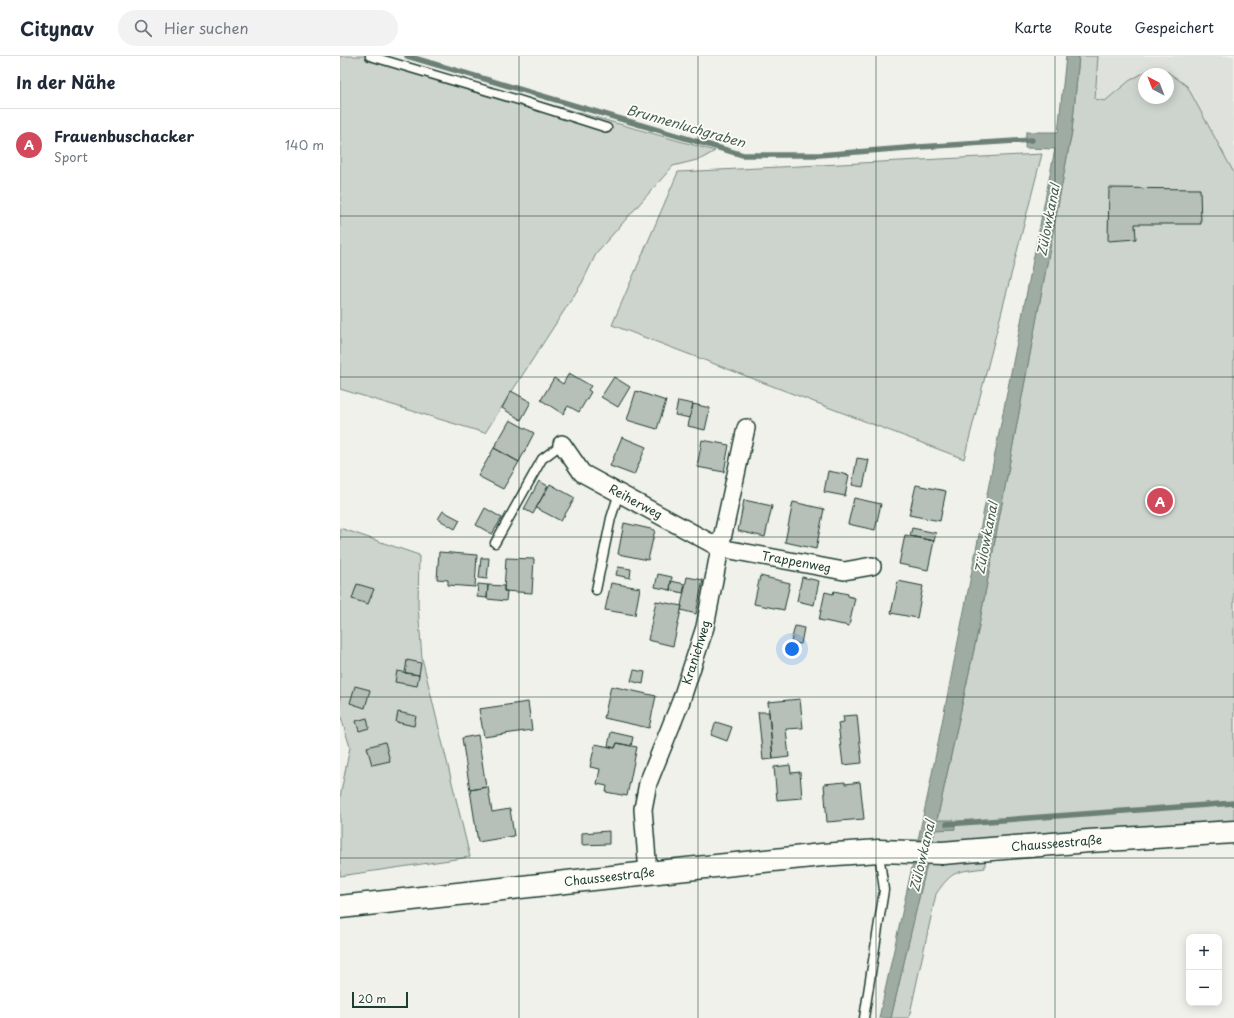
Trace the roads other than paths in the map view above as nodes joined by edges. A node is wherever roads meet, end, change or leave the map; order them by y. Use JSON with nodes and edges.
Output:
{"nodes":[{"id":1,"x":370,"y":56,"type":"edge"},
{"id":2,"x":607,"y":128,"type":"dead end"},
{"id":3,"x":746,"y":428,"type":"dead end"},
{"id":4,"x":562,"y":444,"type":"joint"},
{"id":5,"x":619,"y":493,"type":"junction"},
{"id":6,"x":495,"y":543,"type":"dead end"},
{"id":7,"x":720,"y":548,"type":"junction"},
{"id":8,"x":872,"y":566,"type":"dead end"},
{"id":9,"x":596,"y":590,"type":"dead end"},
{"id":10,"x":1234,"y":832,"type":"edge"},
{"id":11,"x":879,"y":852,"type":"junction"},
{"id":12,"x":648,"y":873,"type":"junction"},
{"id":13,"x":340,"y":907,"type":"edge"},
{"id":14,"x":864,"y":1018,"type":"edge"}],
"edges":[{"from":1,"to":2,"type":"lane"},
{"from":3,"to":7,"type":"street","name":"Kranichweg"},
{"from":4,"to":5,"type":"street","name":"Reiherweg"},
{"from":4,"to":6,"type":"lane"},
{"from":5,"to":7,"type":"street","name":"Reiherweg"},
{"from":5,"to":9,"type":"lane"},
{"from":7,"to":8,"type":"street","name":"Trappenweg"},
{"from":7,"to":12,"type":"street","name":"Kranichweg"},
{"from":10,"to":11,"type":"street","name":"Chausseestraße"},
{"from":11,"to":12,"type":"street","name":"Chausseestraße"},
{"from":11,"to":14,"type":"lane"},
{"from":12,"to":13,"type":"street","name":"Chausseestraße"}]}
